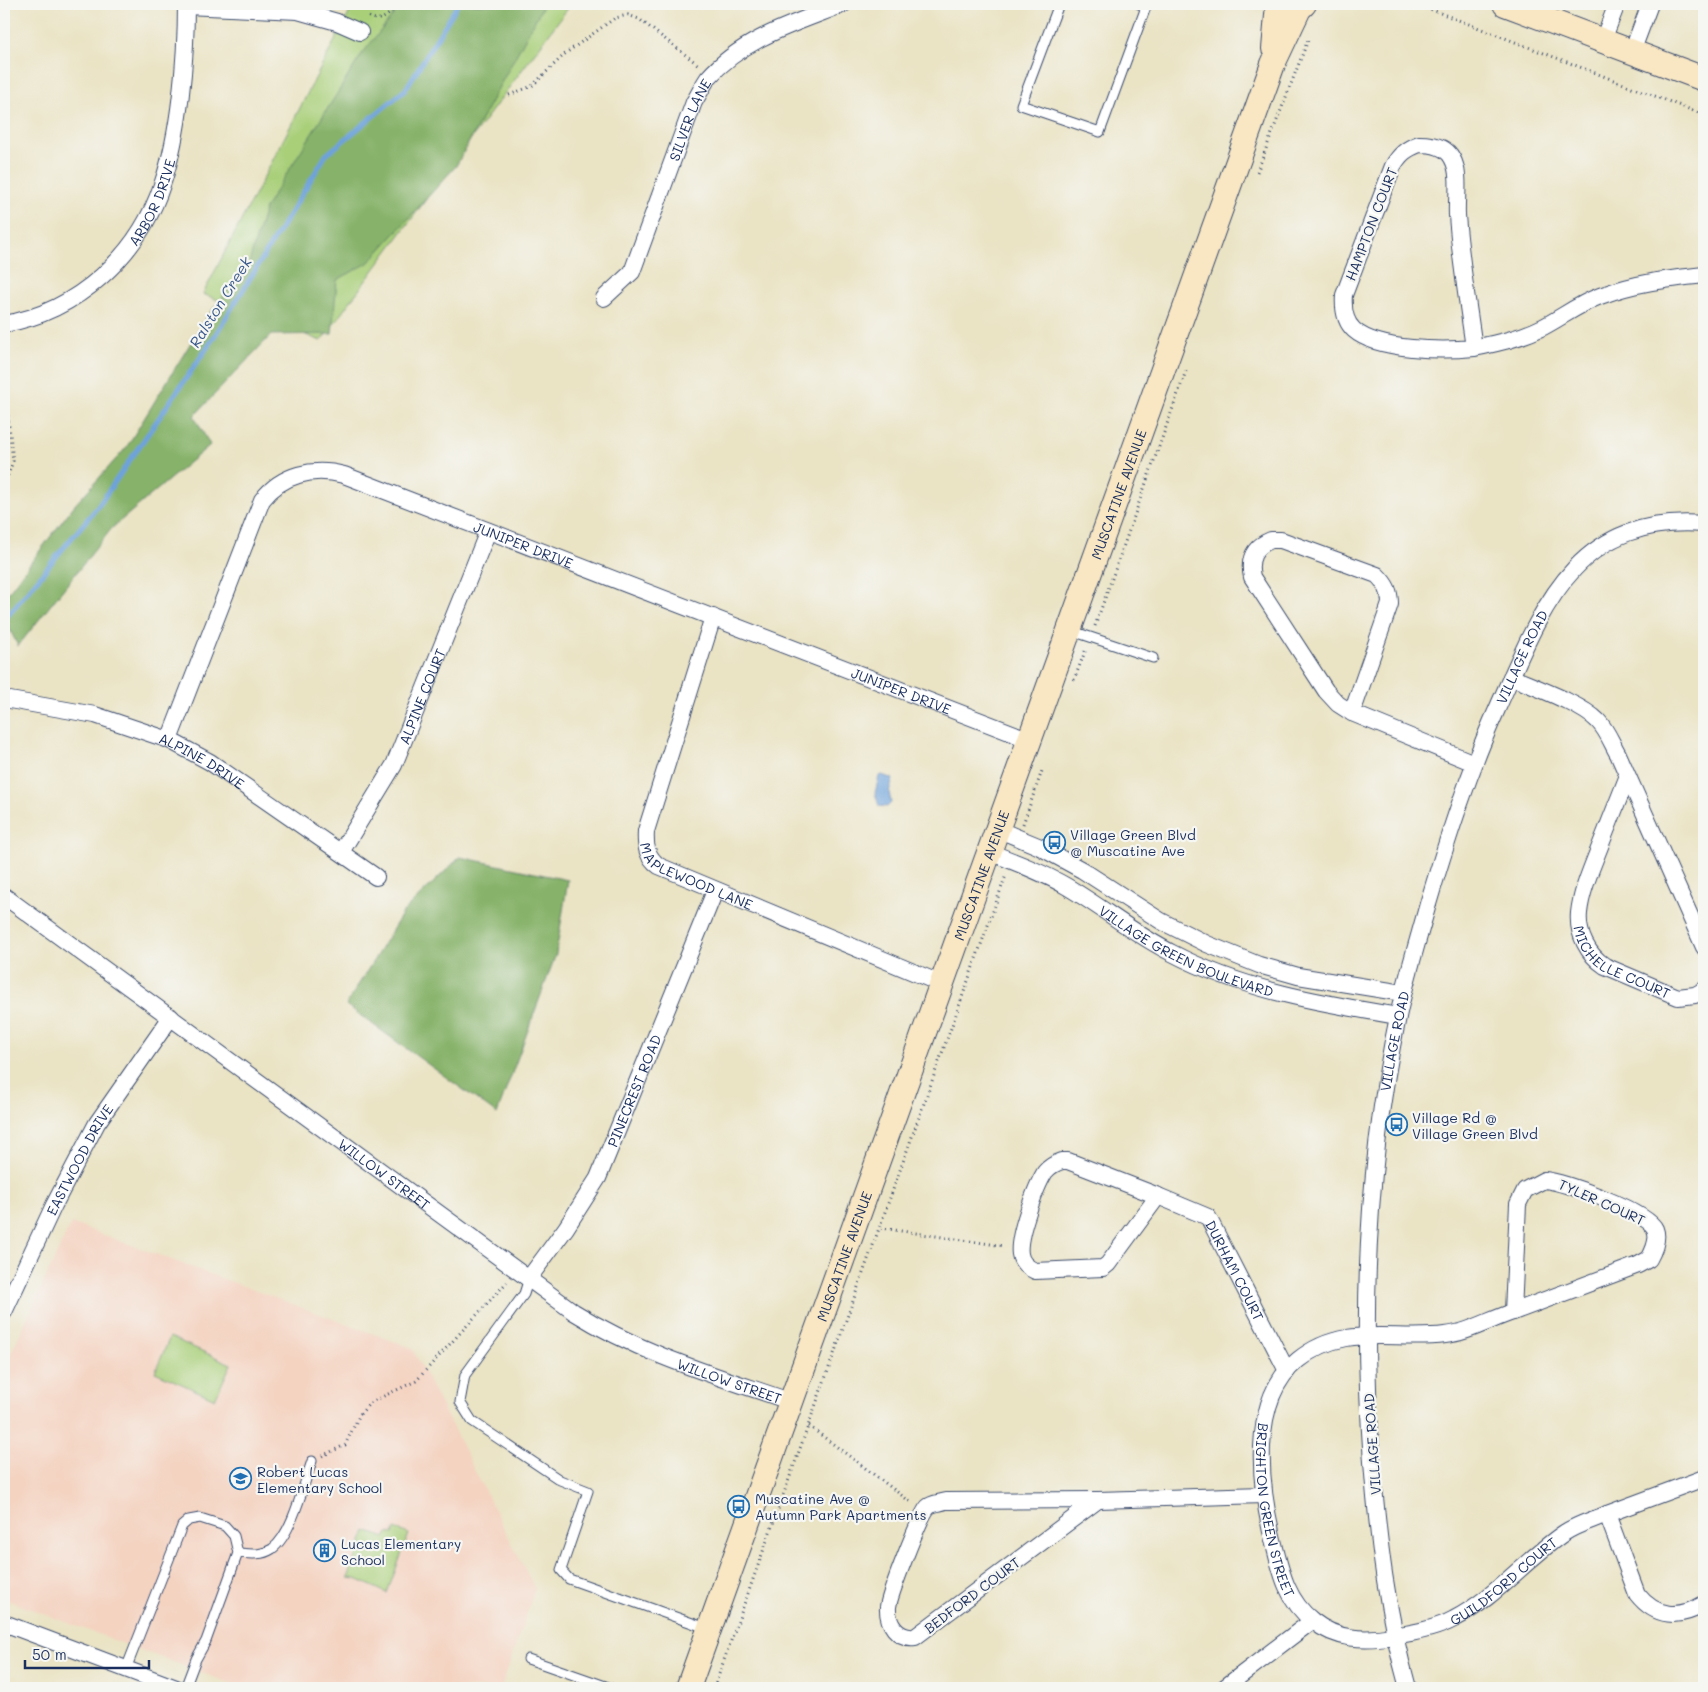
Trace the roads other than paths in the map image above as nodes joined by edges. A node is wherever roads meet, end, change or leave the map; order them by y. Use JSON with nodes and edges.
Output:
{"nodes":[{"id":1,"x":844,"y":4,"type":"edge"},
{"id":2,"x":1059,"y":4,"type":"edge"},
{"id":3,"x":1138,"y":4,"type":"edge"},
{"id":4,"x":1278,"y":4,"type":"edge"},
{"id":5,"x":1304,"y":4,"type":"edge"},
{"id":6,"x":1505,"y":4,"type":"edge"},
{"id":7,"x":1617,"y":4,"type":"edge"},
{"id":8,"x":1650,"y":4,"type":"edge"},
{"id":9,"x":186,"y":5,"type":"edge"},
{"id":10,"x":360,"y":32,"type":"road end"},
{"id":11,"x":1603,"y":40,"type":"junction"},
{"id":12,"x":1632,"y":52,"type":"junction"},
{"id":13,"x":1273,"y":64,"type":"junction"},
{"id":14,"x":1704,"y":79,"type":"edge"},
{"id":15,"x":1704,"y":275,"type":"edge"},
{"id":16,"x":604,"y":298,"type":"dead end"},
{"id":17,"x":4,"y":324,"type":"edge"},
{"id":18,"x":1474,"y":348,"type":"junction"},
{"id":19,"x":1704,"y":524,"type":"edge"},
{"id":20,"x":488,"y":531,"type":"junction"},
{"id":21,"x":713,"y":616,"type":"junction"},
{"id":22,"x":1069,"y":630,"type":"junction"},
{"id":23,"x":1153,"y":658,"type":"dead end"},
{"id":24,"x":1511,"y":677,"type":"junction"},
{"id":25,"x":4,"y":699,"type":"edge"},
{"id":26,"x":1352,"y":713,"type":"junction"},
{"id":27,"x":170,"y":740,"type":"junction"},
{"id":28,"x":1030,"y":740,"type":"junction"},
{"id":29,"x":1474,"y":763,"type":"junction"},
{"id":30,"x":1627,"y":778,"type":"junction"},
{"id":31,"x":997,"y":829,"type":"junction"},
{"id":32,"x":341,"y":852,"type":"junction"},
{"id":33,"x":989,"y":852,"type":"junction"},
{"id":34,"x":376,"y":877,"type":"dead end"},
{"id":35,"x":715,"y":891,"type":"junction"},
{"id":36,"x":4,"y":896,"type":"edge"},
{"id":37,"x":1704,"y":947,"type":"edge"},
{"id":38,"x":942,"y":984,"type":"junction"},
{"id":39,"x":1704,"y":990,"type":"edge"},
{"id":40,"x":1403,"y":993,"type":"junction"},
{"id":41,"x":1398,"y":1016,"type":"junction"},
{"id":42,"x":172,"y":1017,"type":"junction"},
{"id":43,"x":1158,"y":1196,"type":"junction"},
{"id":44,"x":529,"y":1278,"type":"junction"},
{"id":45,"x":4,"y":1312,"type":"edge"},
{"id":46,"x":1513,"y":1312,"type":"junction"},
{"id":47,"x":1368,"y":1335,"type":"junction"},
{"id":48,"x":1287,"y":1371,"type":"junction"},
{"id":49,"x":792,"y":1402,"type":"junction"},
{"id":50,"x":312,"y":1461,"type":"road end"},
{"id":51,"x":1704,"y":1478,"type":"edge"},
{"id":52,"x":1263,"y":1495,"type":"junction"},
{"id":53,"x":1098,"y":1500,"type":"junction"},
{"id":54,"x":1607,"y":1514,"type":"junction"},
{"id":55,"x":238,"y":1553,"type":"junction"},
{"id":56,"x":1704,"y":1604,"type":"edge"},
{"id":57,"x":1312,"y":1621,"type":"junction"},
{"id":58,"x":4,"y":1623,"type":"edge"},
{"id":59,"x":710,"y":1629,"type":"junction"},
{"id":60,"x":1394,"y":1636,"type":"junction"},
{"id":61,"x":528,"y":1659,"type":"dead end"},
{"id":62,"x":126,"y":1669,"type":"junction"},
{"id":63,"x":176,"y":1688,"type":"edge"},
{"id":64,"x":185,"y":1688,"type":"edge"},
{"id":65,"x":611,"y":1688,"type":"edge"},
{"id":66,"x":688,"y":1688,"type":"edge"},
{"id":67,"x":1224,"y":1688,"type":"edge"},
{"id":68,"x":1408,"y":1688,"type":"edge"}],
"edges":[{"from":1,"to":16,"type":"street","name":"SILVER LANE"},
{"from":2,"to":3,"type":"lane"},
{"from":4,"to":13,"type":"main road","name":"MUSCATINE AVENUE"},
{"from":5,"to":13,"type":"main road","name":"MUSCATINE AVENUE"},
{"from":6,"to":11,"type":"main road"},
{"from":7,"to":11,"type":"street"},
{"from":8,"to":12,"type":"street"},
{"from":9,"to":10,"type":"street"},
{"from":9,"to":17,"type":"street","name":"ARBOR DRIVE"},
{"from":11,"to":12,"type":"main road"},
{"from":12,"to":14,"type":"main road"},
{"from":13,"to":22,"type":"main road","name":"MUSCATINE AVENUE"},
{"from":15,"to":18,"type":"street","name":"HAMPTON COURT"},
{"from":18,"to":18,"type":"street","name":"HAMPTON COURT"},
{"from":19,"to":24,"type":"street","name":"VILLAGE ROAD"},
{"from":20,"to":21,"type":"street","name":"JUNIPER DRIVE"},
{"from":20,"to":27,"type":"street","name":"JUNIPER DRIVE"},
{"from":20,"to":32,"type":"street","name":"ALPINE COURT"},
{"from":21,"to":28,"type":"street","name":"JUNIPER DRIVE"},
{"from":21,"to":35,"type":"street","name":"MAPLEWOOD LANE"},
{"from":22,"to":23,"type":"lane"},
{"from":22,"to":28,"type":"main road","name":"MUSCATINE AVENUE"},
{"from":24,"to":29,"type":"street","name":"VILLAGE ROAD"},
{"from":24,"to":30,"type":"street"},
{"from":25,"to":27,"type":"street","name":"ALPINE DRIVE"},
{"from":26,"to":26,"type":"street"},
{"from":26,"to":29,"type":"street"},
{"from":27,"to":32,"type":"street","name":"ALPINE DRIVE"},
{"from":28,"to":31,"type":"main road","name":"MUSCATINE AVENUE"},
{"from":29,"to":40,"type":"street","name":"VILLAGE ROAD"},
{"from":30,"to":37,"type":"street"},
{"from":30,"to":39,"type":"street","name":"MICHELLE COURT"},
{"from":31,"to":33,"type":"main road","name":"MUSCATINE AVENUE"},
{"from":31,"to":40,"type":"street","name":"VILLAGE GREEN BOULEVARD"},
{"from":32,"to":34,"type":"street","name":"ALPINE DRIVE"},
{"from":33,"to":38,"type":"main road","name":"MUSCATINE AVENUE"},
{"from":33,"to":41,"type":"street","name":"VILLAGE GREEN BOULEVARD"},
{"from":35,"to":38,"type":"street","name":"MAPLEWOOD LANE"},
{"from":35,"to":44,"type":"street","name":"PINECREST ROAD"},
{"from":36,"to":42,"type":"street","name":"WILLOW STREET"},
{"from":38,"to":49,"type":"main road","name":"MUSCATINE AVENUE"},
{"from":40,"to":41,"type":"street","name":"VILLAGE ROAD"},
{"from":41,"to":47,"type":"street","name":"VILLAGE ROAD"},
{"from":42,"to":44,"type":"street","name":"WILLOW STREET"},
{"from":42,"to":45,"type":"street","name":"EASTWOOD DRIVE"},
{"from":43,"to":43,"type":"street","name":"DURHAM COURT"},
{"from":43,"to":48,"type":"street","name":"DURHAM COURT"},
{"from":44,"to":49,"type":"street","name":"WILLOW STREET"},
{"from":44,"to":59,"type":"lane"},
{"from":46,"to":46,"type":"street","name":"TYLER COURT"},
{"from":46,"to":47,"type":"street","name":"TYLER COURT"},
{"from":47,"to":48,"type":"street","name":"BRIGHTON GREEN STREET"},
{"from":47,"to":60,"type":"street","name":"VILLAGE ROAD"},
{"from":48,"to":52,"type":"street","name":"BRIGHTON GREEN STREET"},
{"from":49,"to":59,"type":"main road","name":"MUSCATINE AVENUE"},
{"from":50,"to":55,"type":"lane"},
{"from":51,"to":54,"type":"street","name":"GUILDFORD COURT"},
{"from":52,"to":53,"type":"street","name":"BEDFORD COURT"},
{"from":52,"to":57,"type":"street","name":"BRIGHTON GREEN STREET"},
{"from":53,"to":53,"type":"street","name":"BEDFORD COURT"},
{"from":54,"to":56,"type":"street"},
{"from":54,"to":60,"type":"street","name":"GUILDFORD COURT"},
{"from":55,"to":62,"type":"lane"},
{"from":55,"to":64,"type":"lane"},
{"from":57,"to":60,"type":"street","name":"BRIGHTON GREEN STREET"},
{"from":57,"to":67,"type":"street"},
{"from":58,"to":62,"type":"street"},
{"from":59,"to":66,"type":"main road","name":"MUSCATINE AVENUE"},
{"from":60,"to":68,"type":"street","name":"VILLAGE ROAD"},
{"from":61,"to":65,"type":"lane"},
{"from":62,"to":63,"type":"street"}]}
